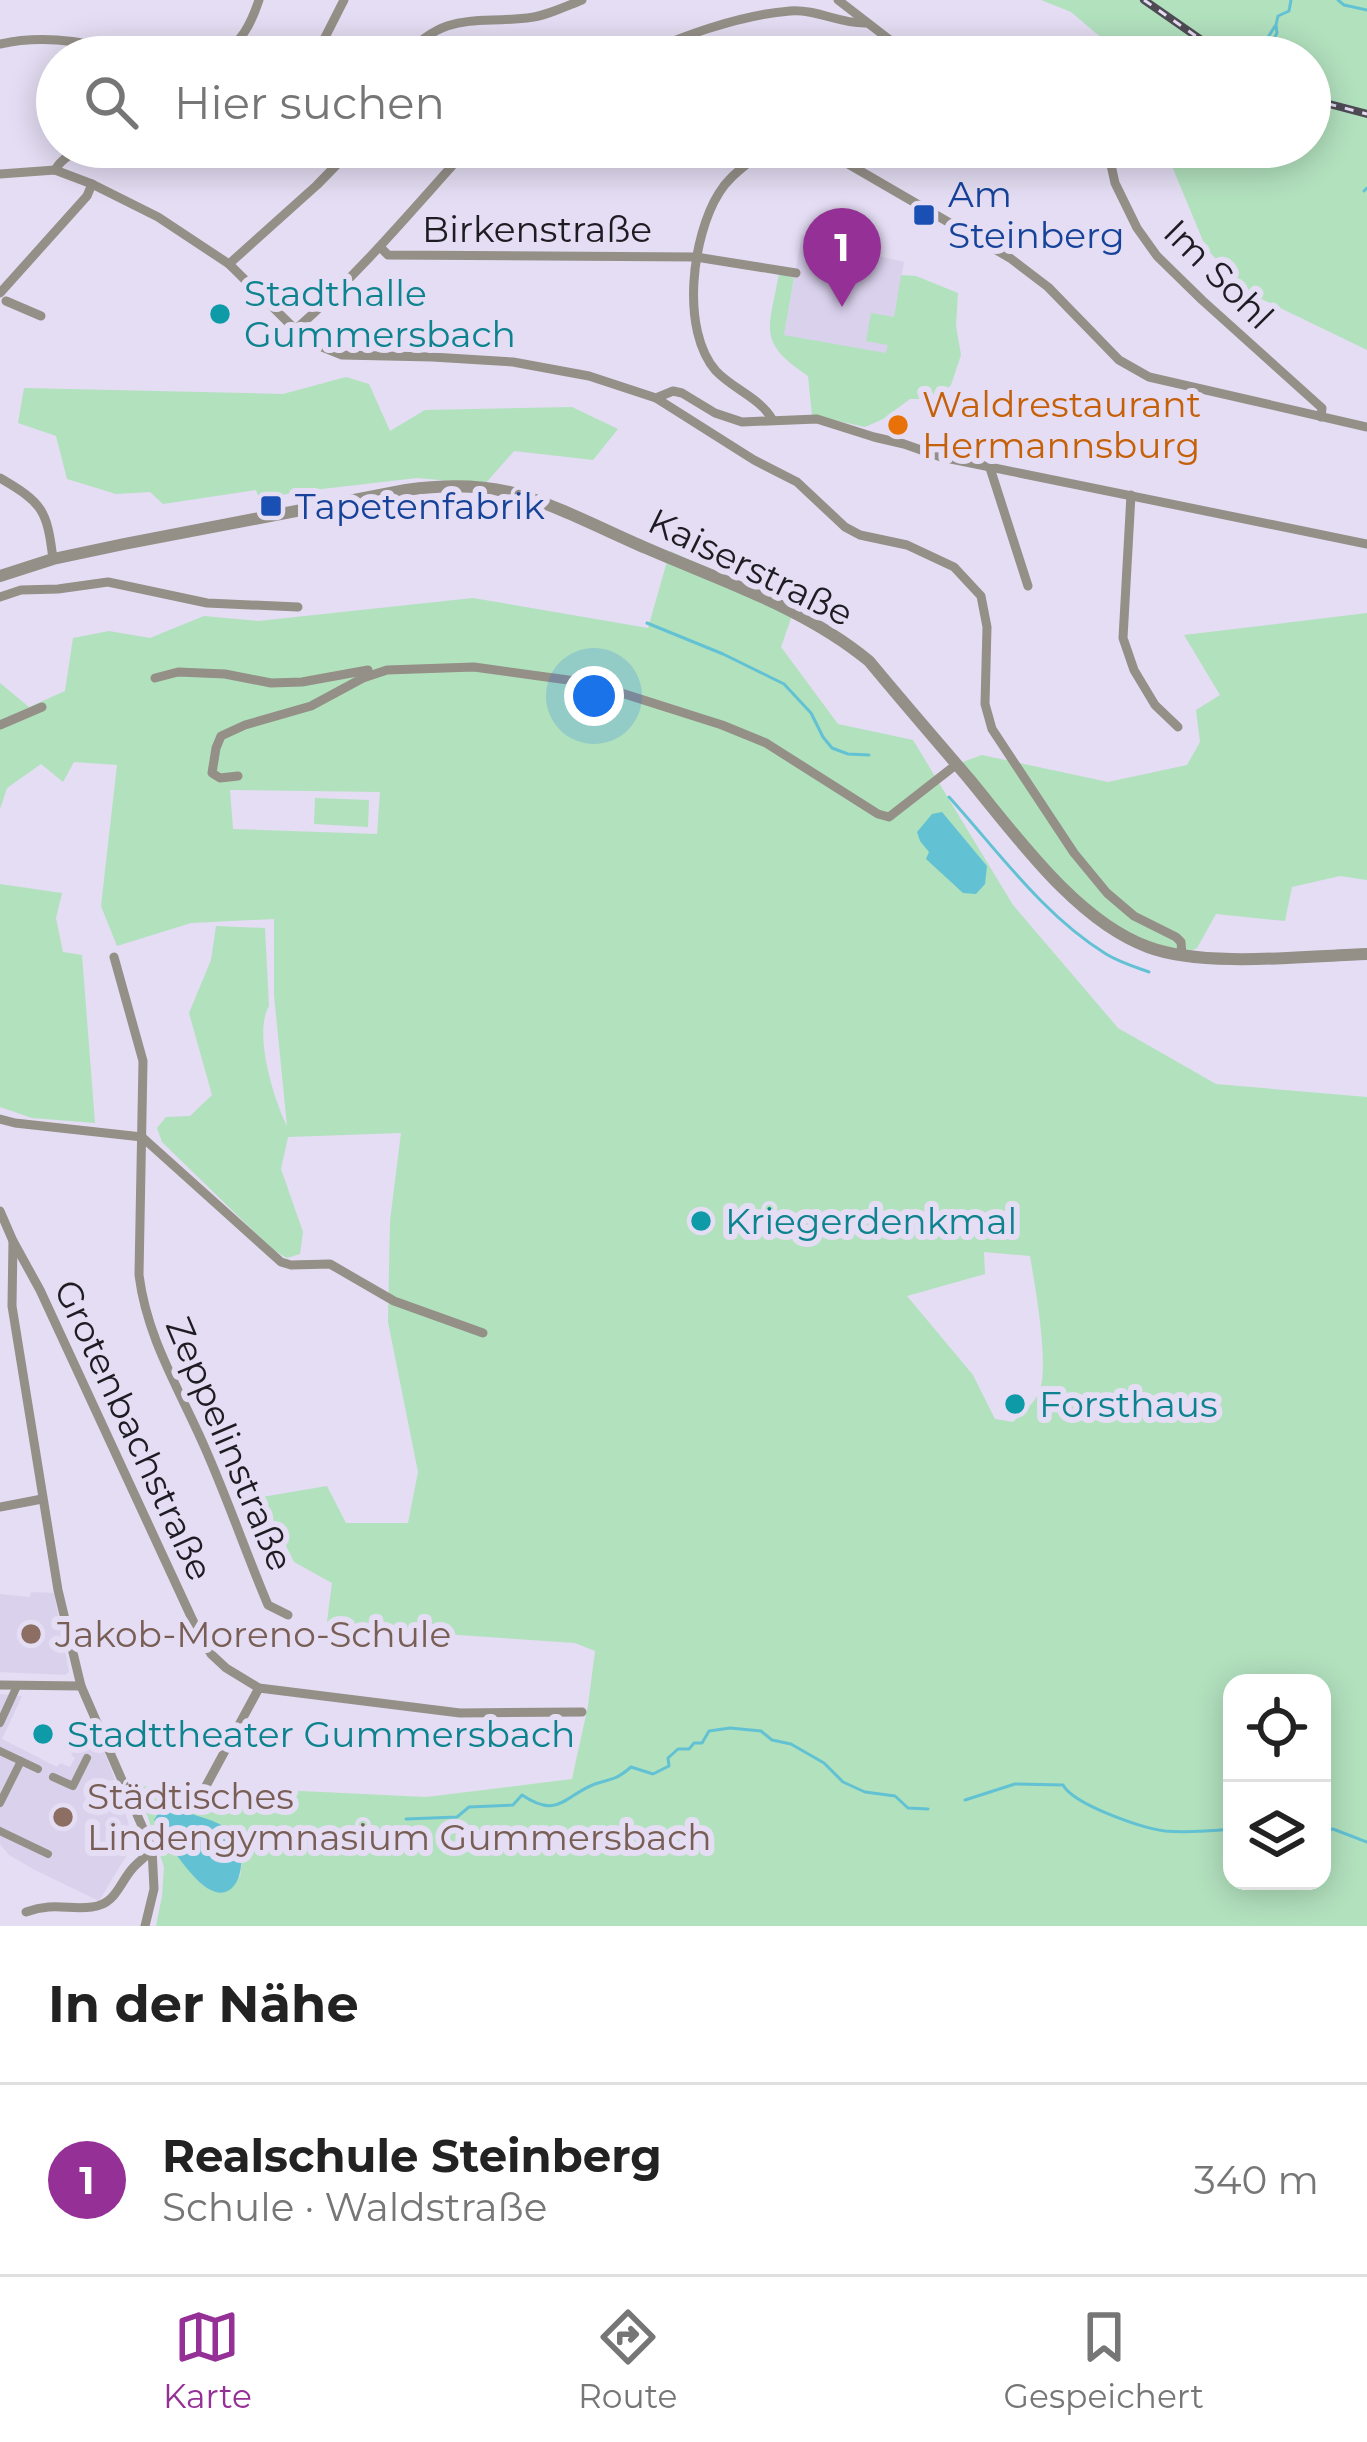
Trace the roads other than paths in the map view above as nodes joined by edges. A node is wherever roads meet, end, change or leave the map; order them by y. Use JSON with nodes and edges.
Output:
{"nodes":[{"id":1,"x":259,"y":0,"type":"edge"},
{"id":2,"x":344,"y":0,"type":"edge"},
{"id":3,"x":582,"y":0,"type":"edge"},
{"id":4,"x":838,"y":0,"type":"edge"},
{"id":5,"x":866,"y":23,"type":"junction"},
{"id":6,"x":244,"y":36,"type":"edge"},
{"id":7,"x":326,"y":36,"type":"edge"},
{"id":8,"x":428,"y":36,"type":"edge"},
{"id":9,"x":690,"y":36,"type":"edge"},
{"id":10,"x":884,"y":36,"type":"edge"},
{"id":11,"x":36,"y":40,"type":"edge"},
{"id":12,"x":0,"y":44,"type":"edge"},
{"id":13,"x":334,"y":168,"type":"edge"},
{"id":14,"x":450,"y":168,"type":"edge"},
{"id":15,"x":741,"y":168,"type":"edge"},
{"id":16,"x":855,"y":168,"type":"edge"},
{"id":17,"x":1112,"y":168,"type":"edge"},
{"id":18,"x":55,"y":170,"type":"joint"},
{"id":19,"x":0,"y":174,"type":"edge"},
{"id":20,"x":92,"y":184,"type":"junction"},
{"id":21,"x":380,"y":248,"type":"junction"},
{"id":22,"x":696,"y":256,"type":"junction"},
{"id":23,"x":229,"y":265,"type":"junction"},
{"id":24,"x":796,"y":273,"type":"dead end"},
{"id":25,"x":3,"y":299,"type":"edge"},
{"id":26,"x":40,"y":316,"type":"dead end"},
{"id":27,"x":295,"y":330,"type":"junction"},
{"id":28,"x":656,"y":398,"type":"junction"},
{"id":29,"x":1321,"y":417,"type":"junction"},
{"id":30,"x":772,"y":419,"type":"junction"},
{"id":31,"x":1367,"y":427,"type":"edge"},
{"id":32,"x":990,"y":468,"type":"junction"},
{"id":33,"x":0,"y":478,"type":"edge"},
{"id":34,"x":1131,"y":495,"type":"junction"},
{"id":35,"x":1367,"y":544,"type":"edge"},
{"id":36,"x":53,"y":559,"type":"junction"},
{"id":37,"x":0,"y":576,"type":"edge"},
{"id":38,"x":1028,"y":586,"type":"dead end"},
{"id":39,"x":0,"y":597,"type":"edge"},
{"id":40,"x":298,"y":607,"type":"dead end"},
{"id":41,"x":387,"y":670,"type":"junction"},
{"id":42,"x":154,"y":678,"type":"dead end"},
{"id":43,"x":42,"y":707,"type":"dead end"},
{"id":44,"x":0,"y":725,"type":"edge"},
{"id":45,"x":1178,"y":727,"type":"dead end"},
{"id":46,"x":957,"y":764,"type":"junction"},
{"id":47,"x":238,"y":776,"type":"dead end"},
{"id":48,"x":1367,"y":954,"type":"edge"},
{"id":49,"x":1182,"y":955,"type":"junction"},
{"id":50,"x":114,"y":957,"type":"dead end"},
{"id":51,"x":0,"y":1118,"type":"edge"},
{"id":52,"x":142,"y":1137,"type":"junction"},
{"id":53,"x":0,"y":1210,"type":"edge"},
{"id":54,"x":13,"y":1241,"type":"junction"},
{"id":55,"x":483,"y":1333,"type":"dead end"},
{"id":56,"x":42,"y":1499,"type":"junction"},
{"id":57,"x":0,"y":1508,"type":"edge"},
{"id":58,"x":288,"y":1616,"type":"dead end"},
{"id":59,"x":0,"y":1685,"type":"edge"},
{"id":60,"x":17,"y":1686,"type":"junction"},
{"id":61,"x":81,"y":1686,"type":"junction"},
{"id":62,"x":259,"y":1688,"type":"junction"},
{"id":63,"x":582,"y":1712,"type":"dead end"},
{"id":64,"x":0,"y":1723,"type":"edge"},
{"id":65,"x":0,"y":1750,"type":"edge"},
{"id":66,"x":87,"y":1758,"type":"dead end"},
{"id":67,"x":21,"y":1761,"type":"junction"},
{"id":68,"x":38,"y":1769,"type":"dead end"},
{"id":69,"x":53,"y":1777,"type":"dead end"},
{"id":70,"x":200,"y":1797,"type":"dead end"},
{"id":71,"x":0,"y":1803,"type":"edge"},
{"id":72,"x":0,"y":1831,"type":"edge"},
{"id":73,"x":152,"y":1849,"type":"junction"},
{"id":74,"x":48,"y":1854,"type":"dead end"},
{"id":75,"x":26,"y":1912,"type":"dead end"},
{"id":76,"x":145,"y":1926,"type":"edge"}],
"edges":[{"from":1,"to":6,"type":"street"},
{"from":2,"to":7,"type":"street"},
{"from":3,"to":8,"type":"street"},
{"from":4,"to":5,"type":"street"},
{"from":5,"to":9,"type":"street"},
{"from":5,"to":10,"type":"street"},
{"from":11,"to":12,"type":"street"},
{"from":13,"to":23,"type":"street"},
{"from":14,"to":21,"type":"street"},
{"from":15,"to":22,"type":"street"},
{"from":16,"to":29,"type":"street"},
{"from":17,"to":29,"type":"street","name":"Im Sohl"},
{"from":18,"to":19,"type":"street"},
{"from":18,"to":20,"type":"street"},
{"from":20,"to":23,"type":"street"},
{"from":20,"to":25,"type":"street"},
{"from":21,"to":22,"type":"street","name":"Birkenstraße"},
{"from":21,"to":27,"type":"street"},
{"from":22,"to":24,"type":"street","name":"Birkenstraße"},
{"from":22,"to":30,"type":"street"},
{"from":23,"to":27,"type":"street"},
{"from":25,"to":26,"type":"street"},
{"from":27,"to":28,"type":"street"},
{"from":28,"to":30,"type":"street"},
{"from":28,"to":49,"type":"street"},
{"from":29,"to":31,"type":"street"},
{"from":30,"to":32,"type":"street"},
{"from":32,"to":34,"type":"street"},
{"from":32,"to":38,"type":"street"},
{"from":33,"to":36,"type":"street"},
{"from":34,"to":35,"type":"street"},
{"from":34,"to":45,"type":"street"},
{"from":36,"to":37,"type":"street","name":"Kaiserstraße"},
{"from":36,"to":46,"type":"street","name":"Kaiserstraße"},
{"from":39,"to":40,"type":"street"},
{"from":41,"to":42,"type":"street"},
{"from":41,"to":46,"type":"street"},
{"from":41,"to":47,"type":"street"},
{"from":43,"to":44,"type":"street"},
{"from":46,"to":49,"type":"street","name":"Kaiserstraße"},
{"from":48,"to":49,"type":"street","name":"Kaiserstraße"},
{"from":50,"to":52,"type":"street","name":"Zeppelinstraße"},
{"from":51,"to":52,"type":"street"},
{"from":52,"to":55,"type":"street"},
{"from":52,"to":58,"type":"street","name":"Zeppelinstraße"},
{"from":53,"to":54,"type":"street","name":"Grotenbachstraße"},
{"from":54,"to":56,"type":"street"},
{"from":54,"to":62,"type":"street","name":"Grotenbachstraße"},
{"from":56,"to":57,"type":"street"},
{"from":56,"to":61,"type":"street"},
{"from":59,"to":60,"type":"street"},
{"from":60,"to":61,"type":"street"},
{"from":60,"to":64,"type":"street"},
{"from":61,"to":73,"type":"street"},
{"from":62,"to":63,"type":"street","name":"Grotenbachstraße"},
{"from":62,"to":70,"type":"street"},
{"from":65,"to":67,"type":"street"},
{"from":66,"to":69,"type":"street"},
{"from":67,"to":68,"type":"street"},
{"from":67,"to":71,"type":"street"},
{"from":72,"to":74,"type":"street"},
{"from":73,"to":75,"type":"street"},
{"from":73,"to":76,"type":"street"}]}
